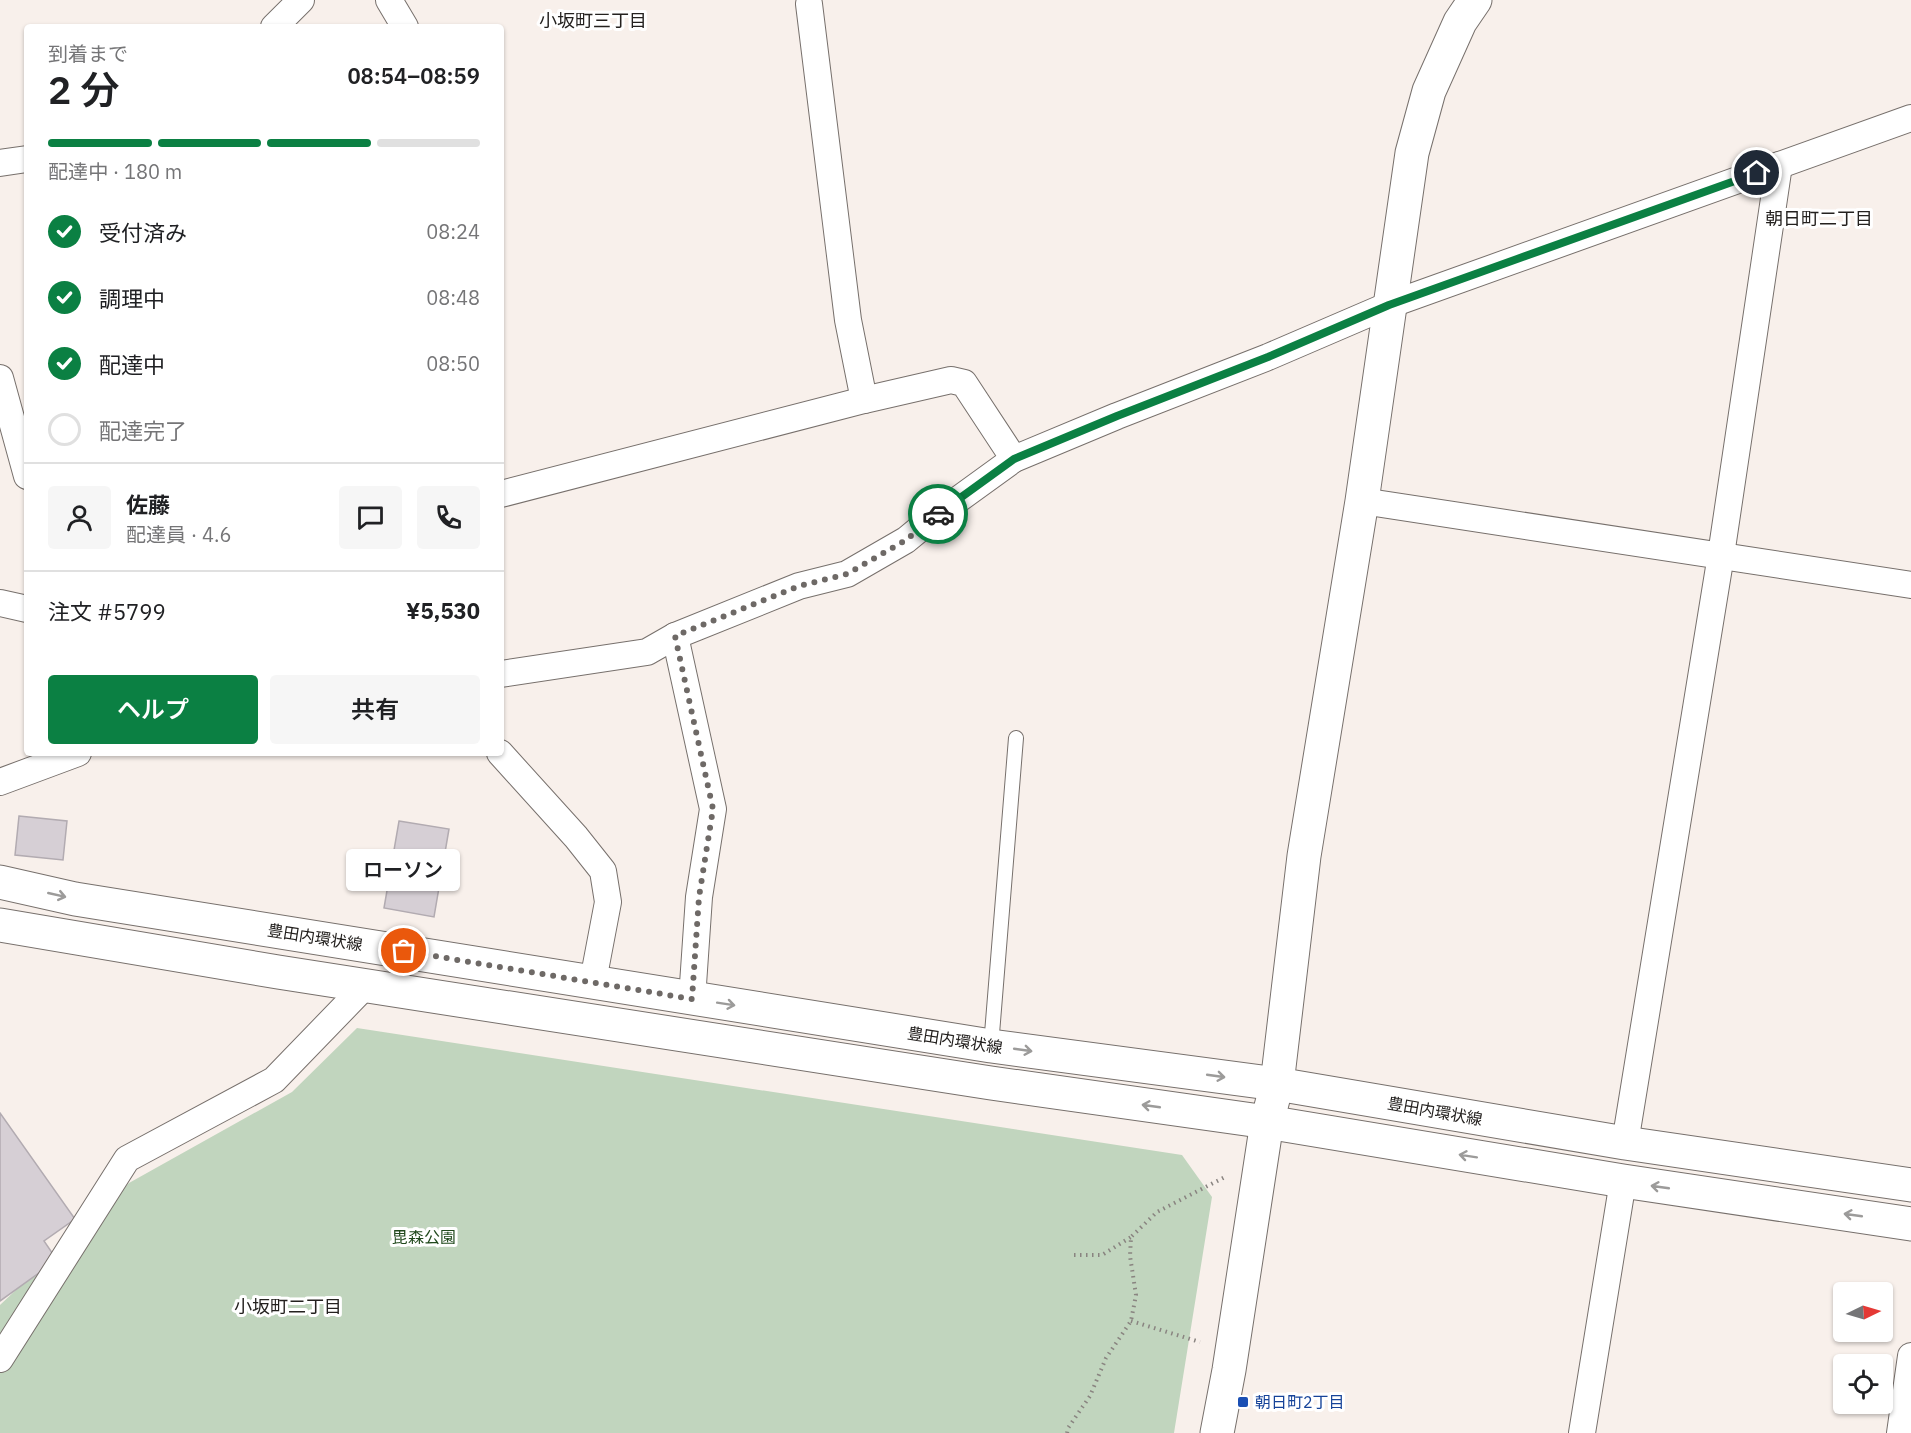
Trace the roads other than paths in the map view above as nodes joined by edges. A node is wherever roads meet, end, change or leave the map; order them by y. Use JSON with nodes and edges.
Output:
{"nodes":[{"id":1,"x":301,"y":0,"type":"edge"},
{"id":2,"x":389,"y":0,"type":"edge"},
{"id":3,"x":1475,"y":0,"type":"edge"},
{"id":4,"x":809,"y":4,"type":"dead end"},
{"id":5,"x":277,"y":24,"type":"edge"},
{"id":6,"x":403,"y":24,"type":"edge"},
{"id":7,"x":1911,"y":118,"type":"edge"},
{"id":8,"x":24,"y":159,"type":"edge"},
{"id":9,"x":0,"y":163,"type":"edge"},
{"id":10,"x":1779,"y":165,"type":"junction"},
{"id":11,"x":1389,"y":305,"type":"junction"},
{"id":12,"x":0,"y":378,"type":"edge"},
{"id":13,"x":864,"y":400,"type":"junction"},
{"id":14,"x":1014,"y":459,"type":"junction"},
{"id":15,"x":24,"y":465,"type":"edge"},
{"id":16,"x":504,"y":493,"type":"edge"},
{"id":17,"x":1362,"y":501,"type":"junction"},
{"id":18,"x":1721,"y":555,"type":"junction"},
{"id":19,"x":1911,"y":585,"type":"edge"},
{"id":20,"x":0,"y":603,"type":"edge"},
{"id":21,"x":24,"y":608,"type":"edge"},
{"id":22,"x":675,"y":636,"type":"junction"},
{"id":23,"x":504,"y":674,"type":"edge"},
{"id":24,"x":1016,"y":738,"type":"dead end"},
{"id":25,"x":70,"y":756,"type":"edge"},
{"id":26,"x":503,"y":756,"type":"edge"},
{"id":27,"x":0,"y":782,"type":"edge"},
{"id":28,"x":0,"y":882,"type":"edge"},
{"id":29,"x":0,"y":926,"type":"edge"},
{"id":30,"x":592,"y":981,"type":"junction"},
{"id":31,"x":365,"y":986,"type":"junction"},
{"id":32,"x":692,"y":999,"type":"junction"},
{"id":33,"x":991,"y":1046,"type":"junction"},
{"id":34,"x":1277,"y":1084,"type":"junction"},
{"id":35,"x":1267,"y":1122,"type":"junction"},
{"id":36,"x":1625,"y":1143,"type":"junction"},
{"id":37,"x":1623,"y":1181,"type":"junction"},
{"id":38,"x":1911,"y":1185,"type":"edge"},
{"id":39,"x":1911,"y":1224,"type":"edge"},
{"id":40,"x":1911,"y":1356,"type":"edge"},
{"id":41,"x":0,"y":1359,"type":"edge"},
{"id":42,"x":1217,"y":1433,"type":"edge"},
{"id":43,"x":1582,"y":1433,"type":"edge"},
{"id":44,"x":1899,"y":1433,"type":"edge"}],
"edges":[{"from":1,"to":5,"type":"street"},
{"from":2,"to":6,"type":"street"},
{"from":3,"to":11,"type":"street"},
{"from":4,"to":13,"type":"street"},
{"from":7,"to":10,"type":"street"},
{"from":8,"to":9,"type":"street"},
{"from":10,"to":11,"type":"street"},
{"from":10,"to":18,"type":"street"},
{"from":11,"to":14,"type":"street"},
{"from":11,"to":17,"type":"street"},
{"from":12,"to":15,"type":"street"},
{"from":13,"to":14,"type":"street"},
{"from":13,"to":16,"type":"street"},
{"from":14,"to":22,"type":"street"},
{"from":17,"to":18,"type":"street"},
{"from":17,"to":34,"type":"street"},
{"from":18,"to":19,"type":"street"},
{"from":18,"to":36,"type":"street"},
{"from":20,"to":21,"type":"street"},
{"from":22,"to":23,"type":"street"},
{"from":22,"to":32,"type":"street"},
{"from":24,"to":33,"type":"lane"},
{"from":25,"to":27,"type":"street"},
{"from":26,"to":30,"type":"street"},
{"from":28,"to":30,"type":"street","name":"豊田内環状線","one_way":true},
{"from":29,"to":31,"type":"street"},
{"from":30,"to":32,"type":"street","name":"豊田内環状線"},
{"from":35,"to":31,"type":"street","one_way":true},
{"from":31,"to":41,"type":"street"},
{"from":32,"to":33,"type":"street","name":"豊田内環状線","one_way":true},
{"from":33,"to":34,"type":"street","name":"豊田内環状線","one_way":true},
{"from":34,"to":35,"type":"street"},
{"from":34,"to":36,"type":"street","name":"豊田内環状線"},
{"from":37,"to":35,"type":"street","one_way":true},
{"from":35,"to":42,"type":"street"},
{"from":36,"to":38,"type":"street","name":"豊田内環状線"},
{"from":39,"to":37,"type":"street","one_way":true},
{"from":37,"to":43,"type":"street"},
{"from":40,"to":44,"type":"street"}]}
